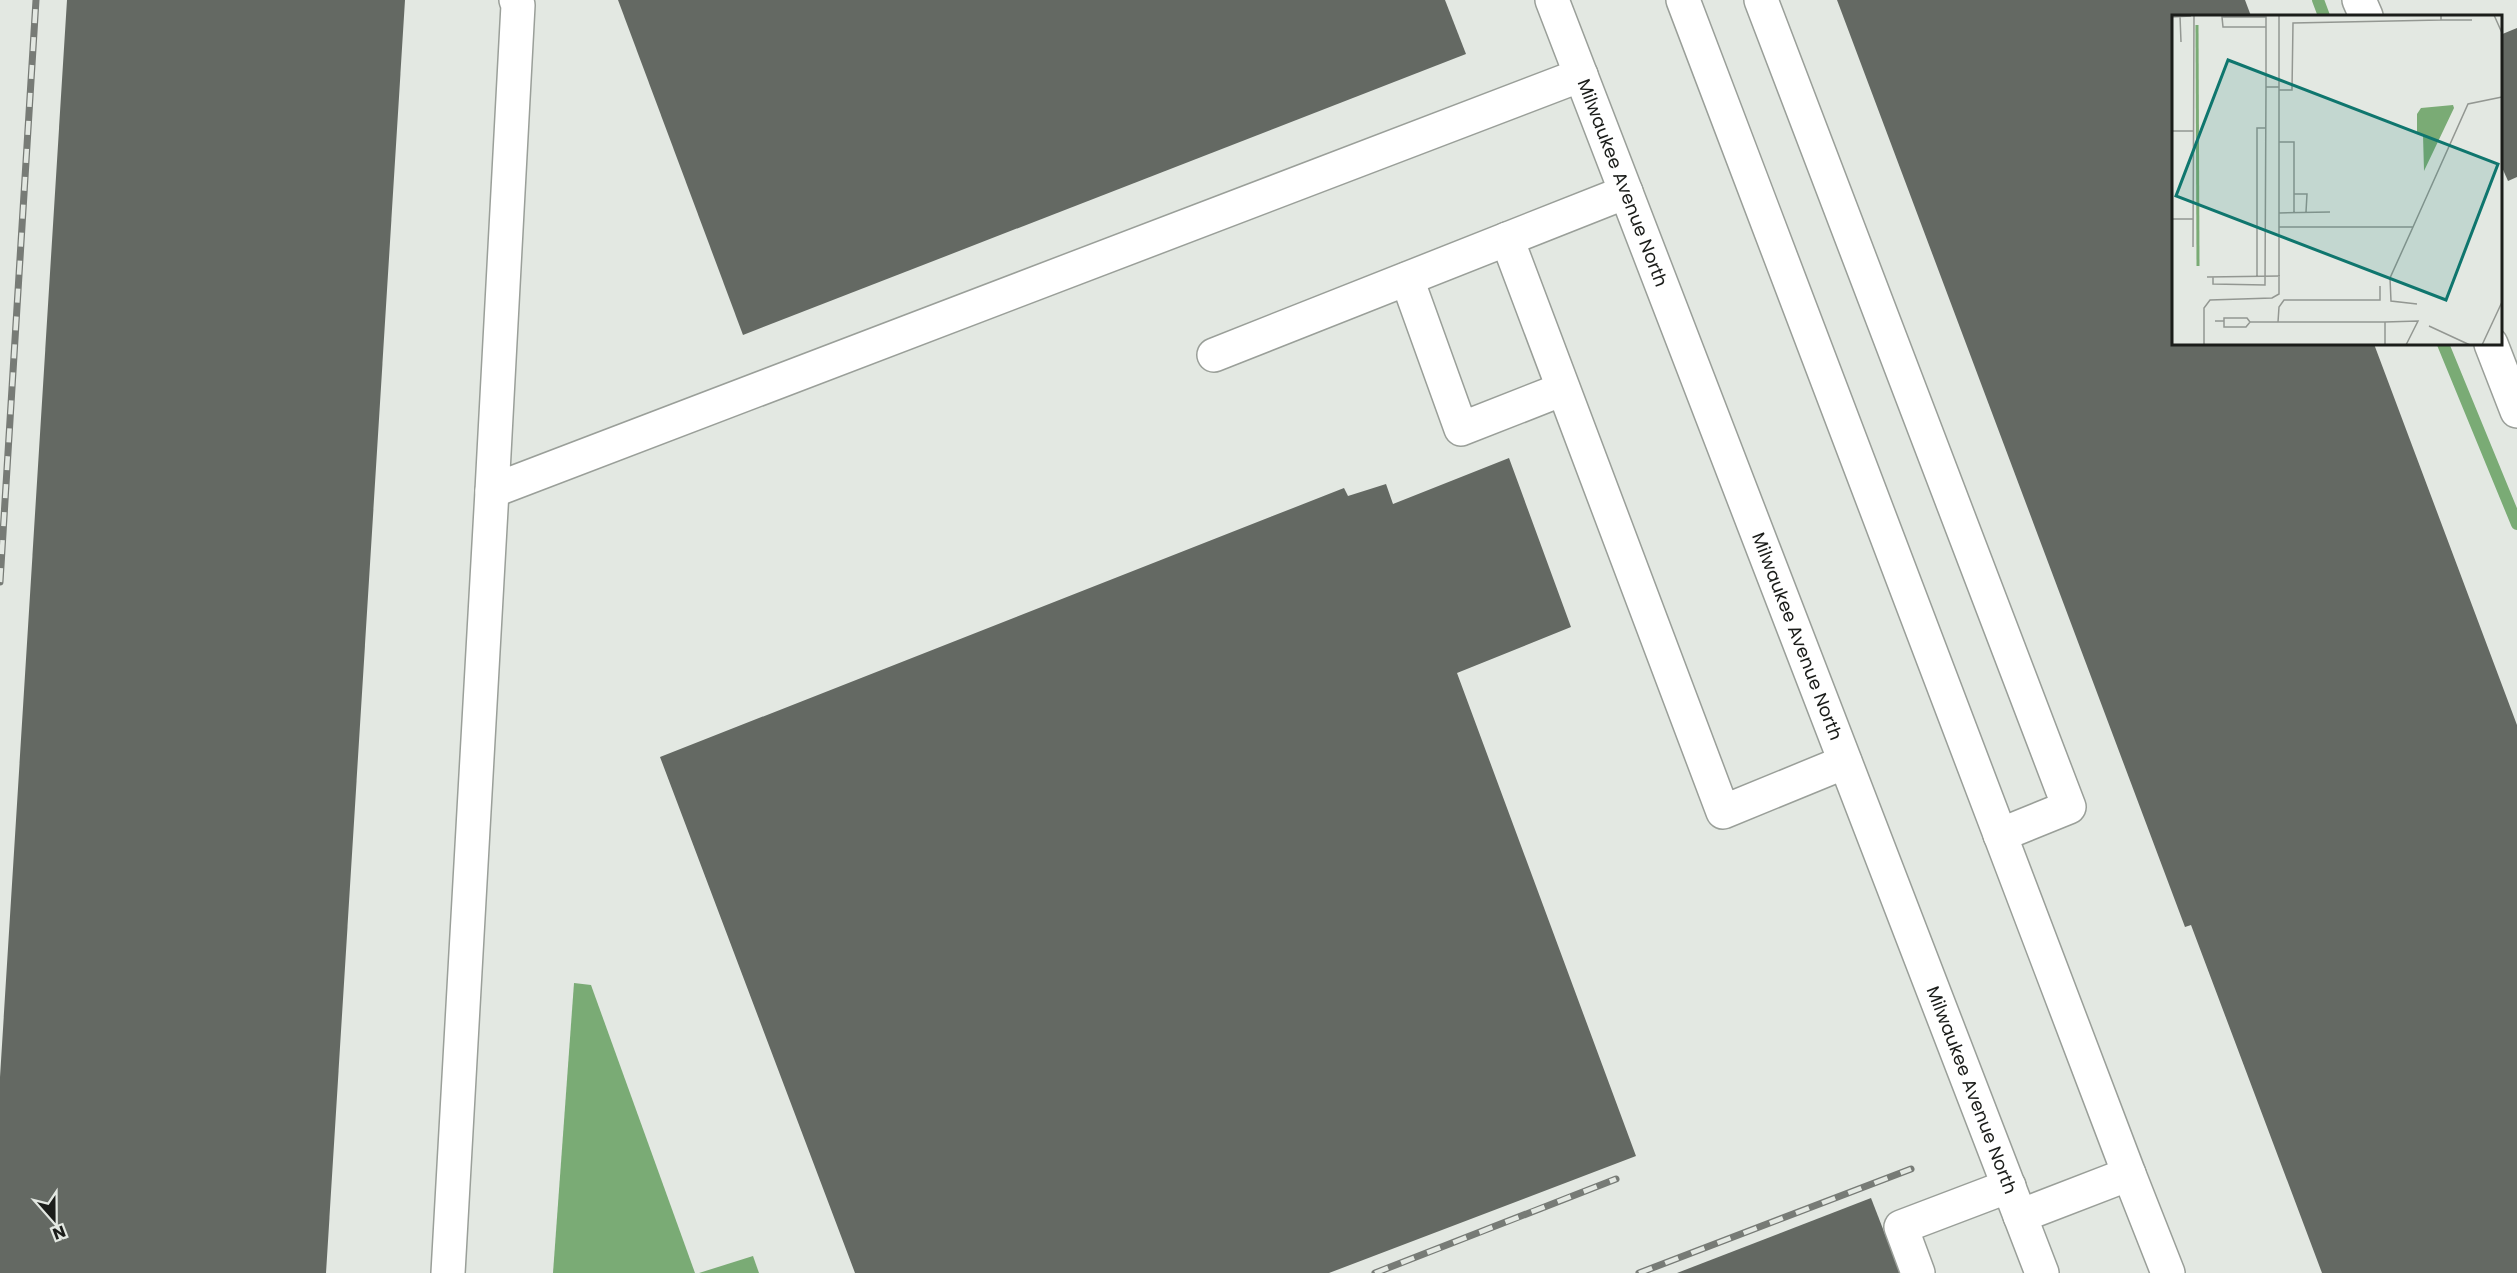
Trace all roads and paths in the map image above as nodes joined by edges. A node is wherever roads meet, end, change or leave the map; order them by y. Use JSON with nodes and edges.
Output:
{"nodes":[{"id":1,"x":516,"y":0,"type":"edge"},
{"id":2,"x":1551,"y":0,"type":"edge"},
{"id":3,"x":1683,"y":0,"type":"edge"},
{"id":4,"x":1761,"y":0,"type":"edge"},
{"id":5,"x":2359,"y":0,"type":"edge"},
{"id":6,"x":2366,"y":15,"type":"edge"},
{"id":7,"x":1581,"y":75,"type":"junction"},
{"id":8,"x":1626,"y":192,"type":"junction"},
{"id":9,"x":1507,"y":239,"type":"junction"},
{"id":10,"x":1407,"y":279,"type":"junction"},
{"id":11,"x":2491,"y":345,"type":"edge"},
{"id":12,"x":1214,"y":355,"type":"dead end"},
{"id":13,"x":1563,"y":389,"type":"junction"},
{"id":14,"x":2517,"y":411,"type":"edge"},
{"id":15,"x":492,"y":491,"type":"junction"},
{"id":16,"x":1845,"y":762,"type":"junction"},
{"id":17,"x":2000,"y":835,"type":"junction"},
{"id":18,"x":2129,"y":1174,"type":"junction"},
{"id":19,"x":2009,"y":1186,"type":"junction"},
{"id":20,"x":2020,"y":1216,"type":"junction"},
{"id":21,"x":448,"y":1273,"type":"edge"},
{"id":22,"x":1918,"y":1273,"type":"edge"},
{"id":23,"x":2042,"y":1273,"type":"edge"},
{"id":24,"x":2168,"y":1273,"type":"edge"}],
"edges":[{"from":1,"to":15,"type":"street"},
{"from":2,"to":7,"type":"street","name":"Milwaukee Avenue North"},
{"from":3,"to":17,"type":"street"},
{"from":4,"to":17,"type":"street"},
{"from":5,"to":6,"type":"street"},
{"from":7,"to":8,"type":"street","name":"Milwaukee Avenue North"},
{"from":7,"to":15,"type":"street"},
{"from":8,"to":9,"type":"street"},
{"from":8,"to":16,"type":"street","name":"Milwaukee Avenue North"},
{"from":9,"to":10,"type":"street"},
{"from":9,"to":13,"type":"street"},
{"from":10,"to":12,"type":"street"},
{"from":10,"to":13,"type":"street"},
{"from":11,"to":14,"type":"street"},
{"from":13,"to":16,"type":"street"},
{"from":15,"to":21,"type":"street"},
{"from":16,"to":19,"type":"street","name":"Milwaukee Avenue North"},
{"from":17,"to":18,"type":"street"},
{"from":18,"to":20,"type":"street"},
{"from":18,"to":24,"type":"street"},
{"from":19,"to":20,"type":"street","name":"Milwaukee Avenue North"},
{"from":19,"to":22,"type":"street"},
{"from":20,"to":23,"type":"street","name":"Milwaukee Avenue North"}]}
